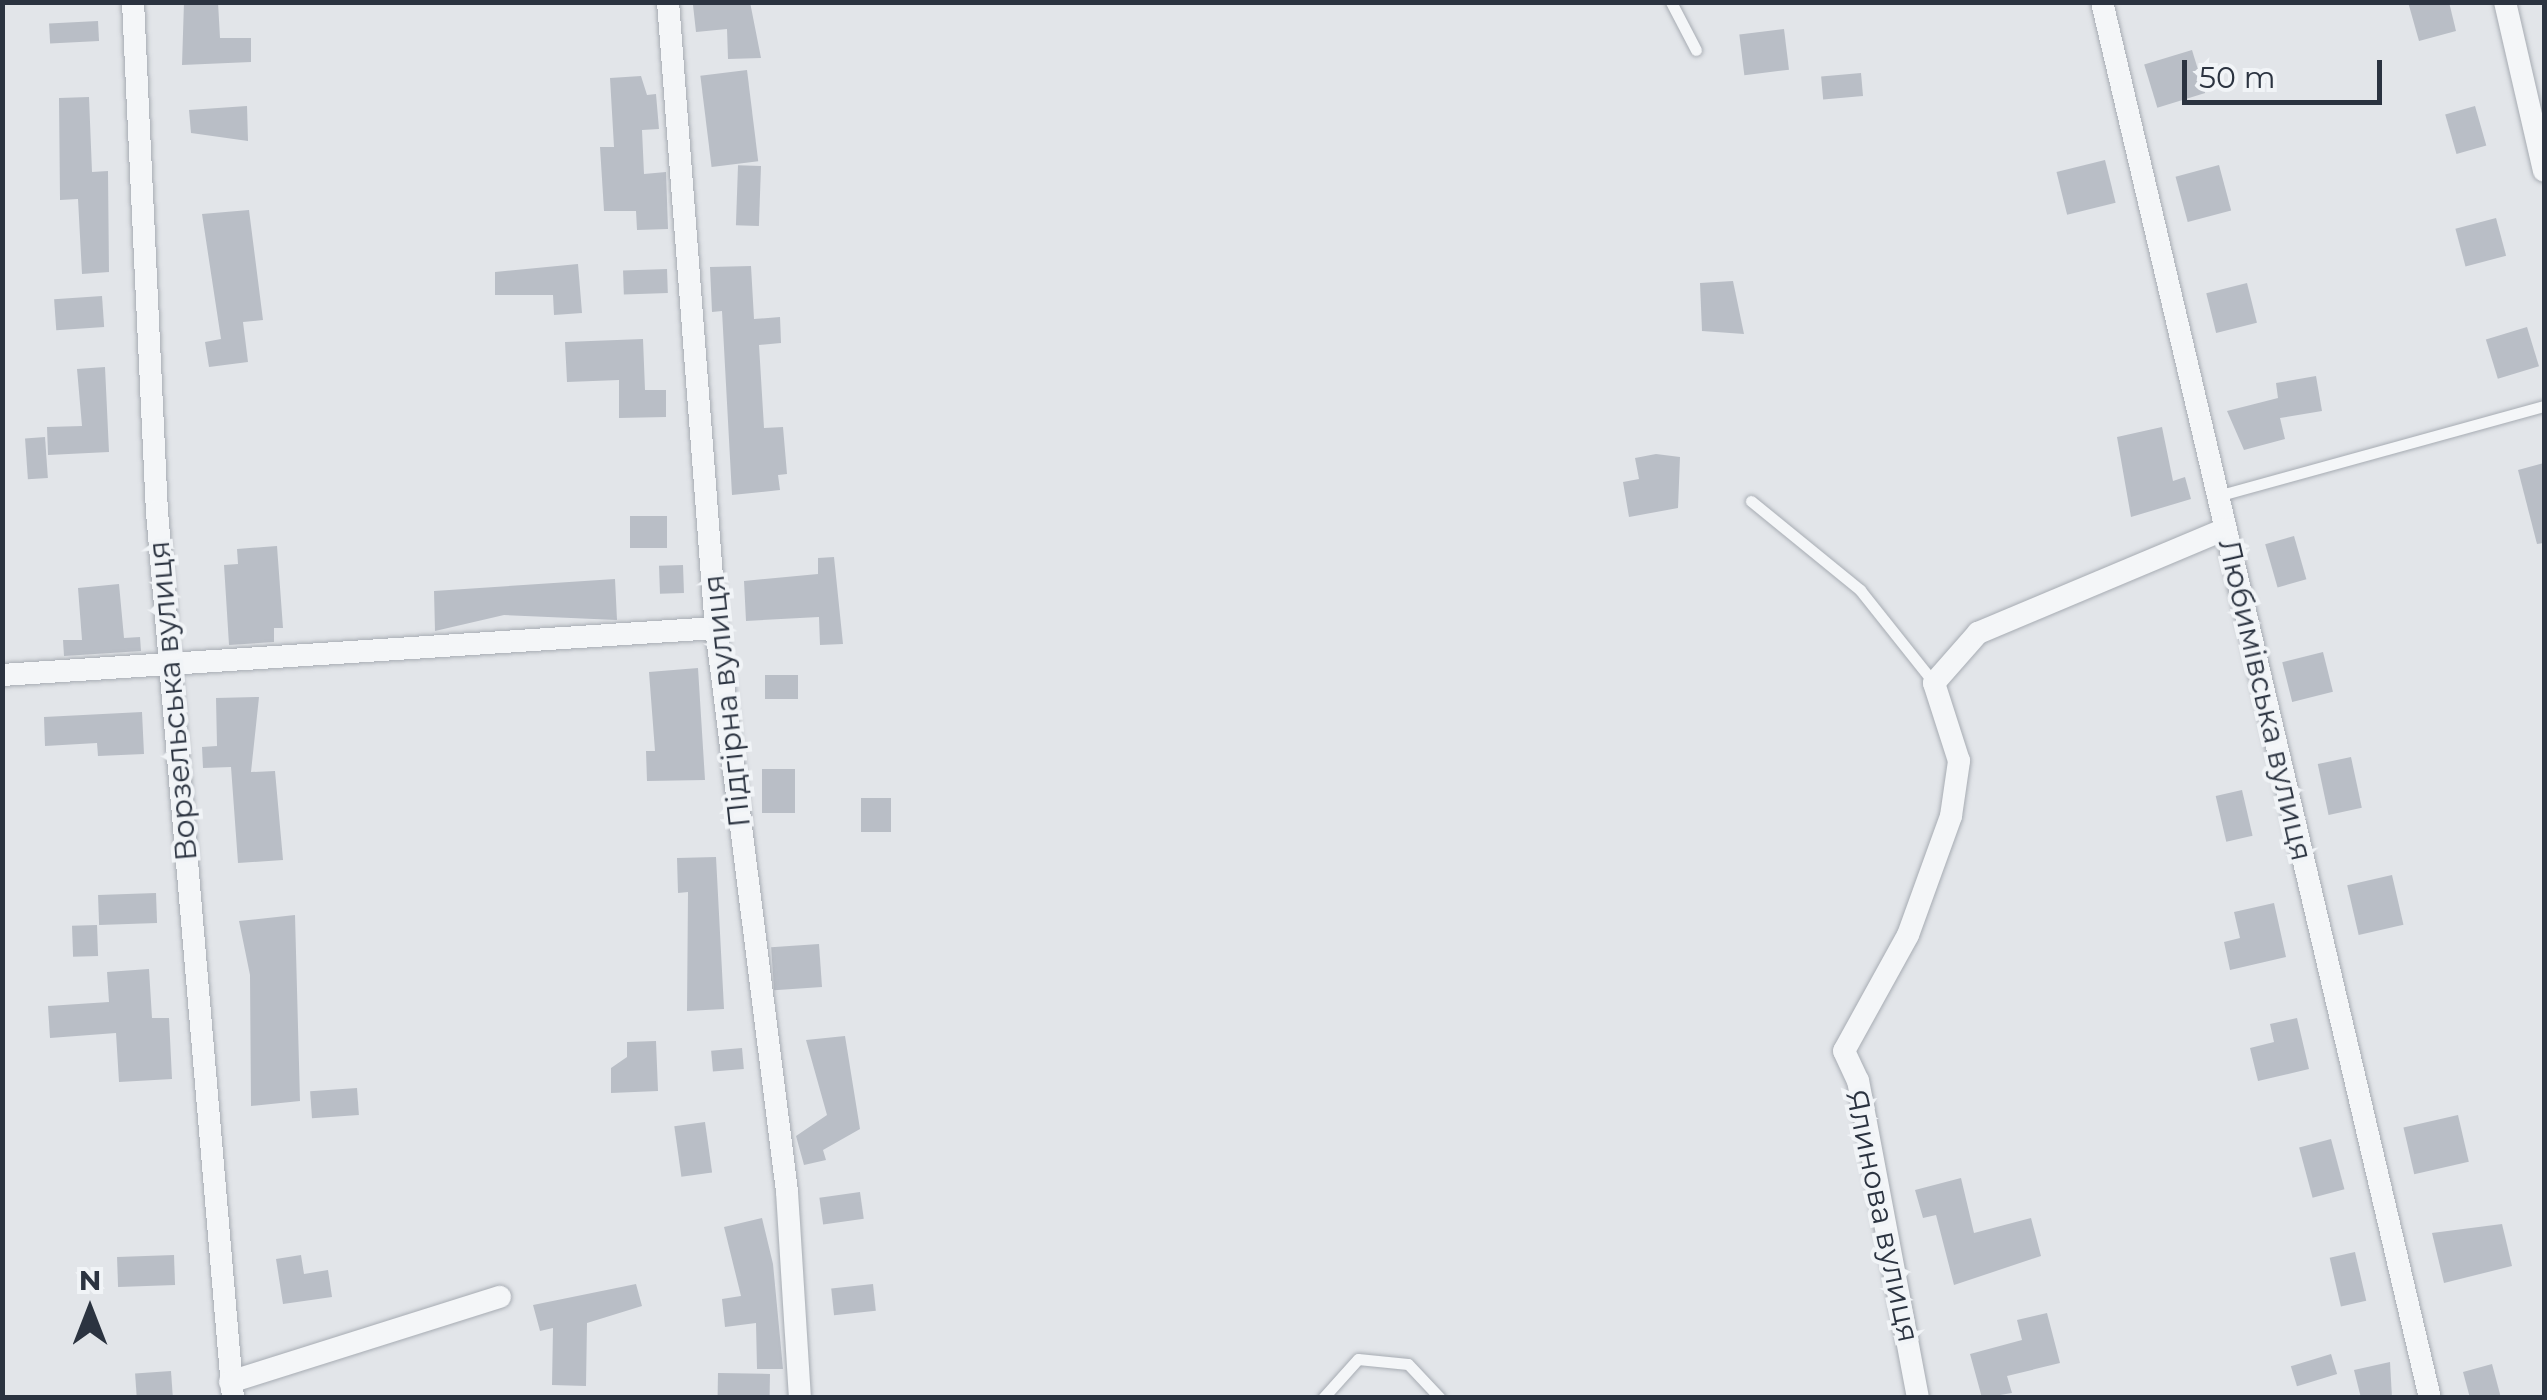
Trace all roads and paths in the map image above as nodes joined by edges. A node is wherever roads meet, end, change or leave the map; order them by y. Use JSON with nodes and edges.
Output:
{"nodes":[{"id":1,"x":134,"y":2,"type":"edge"},
{"id":2,"x":668,"y":2,"type":"edge"},
{"id":3,"x":1671,"y":2,"type":"edge"},
{"id":4,"x":2102,"y":2,"type":"edge"},
{"id":5,"x":2504,"y":2,"type":"edge"},
{"id":6,"x":1696,"y":50,"type":"dead end"},
{"id":7,"x":2544,"y":172,"type":"edge"},
{"id":8,"x":2544,"y":406,"type":"edge"},
{"id":9,"x":2217,"y":496,"type":"junction"},
{"id":10,"x":1752,"y":500,"type":"dead end"},
{"id":11,"x":2225,"y":529,"type":"junction"},
{"id":12,"x":716,"y":628,"type":"junction"},
{"id":13,"x":171,"y":664,"type":"junction"},
{"id":14,"x":2,"y":676,"type":"edge"},
{"id":15,"x":1934,"y":683,"type":"junction"},
{"id":16,"x":500,"y":1297,"type":"dead end"},
{"id":17,"x":232,"y":1390,"type":"edge"},
{"id":18,"x":800,"y":1398,"type":"edge"},
{"id":19,"x":1324,"y":1398,"type":"edge"},
{"id":20,"x":1440,"y":1398,"type":"edge"},
{"id":21,"x":1918,"y":1398,"type":"edge"},
{"id":22,"x":2430,"y":1398,"type":"edge"}],
"edges":[{"from":1,"to":13,"type":"street","name":"Ворзельська вулиця"},
{"from":2,"to":12,"type":"street","name":"Підгірна вулиця"},
{"from":3,"to":6,"type":"lane"},
{"from":4,"to":9,"type":"street","name":"Любимівська вулиця"},
{"from":5,"to":7,"type":"street"},
{"from":8,"to":9,"type":"lane"},
{"from":9,"to":11,"type":"street","name":"Любимівська вулиця"},
{"from":10,"to":15,"type":"lane"},
{"from":11,"to":15,"type":"street"},
{"from":11,"to":22,"type":"street","name":"Любимівська вулиця"},
{"from":12,"to":13,"type":"street"},
{"from":12,"to":18,"type":"street","name":"Підгірна вулиця"},
{"from":13,"to":14,"type":"street"},
{"from":13,"to":17,"type":"street","name":"Ворзельська вулиця"},
{"from":15,"to":21,"type":"street","name":"Ялинова вулиця"},
{"from":16,"to":17,"type":"street"},
{"from":19,"to":20,"type":"lane"}]}
